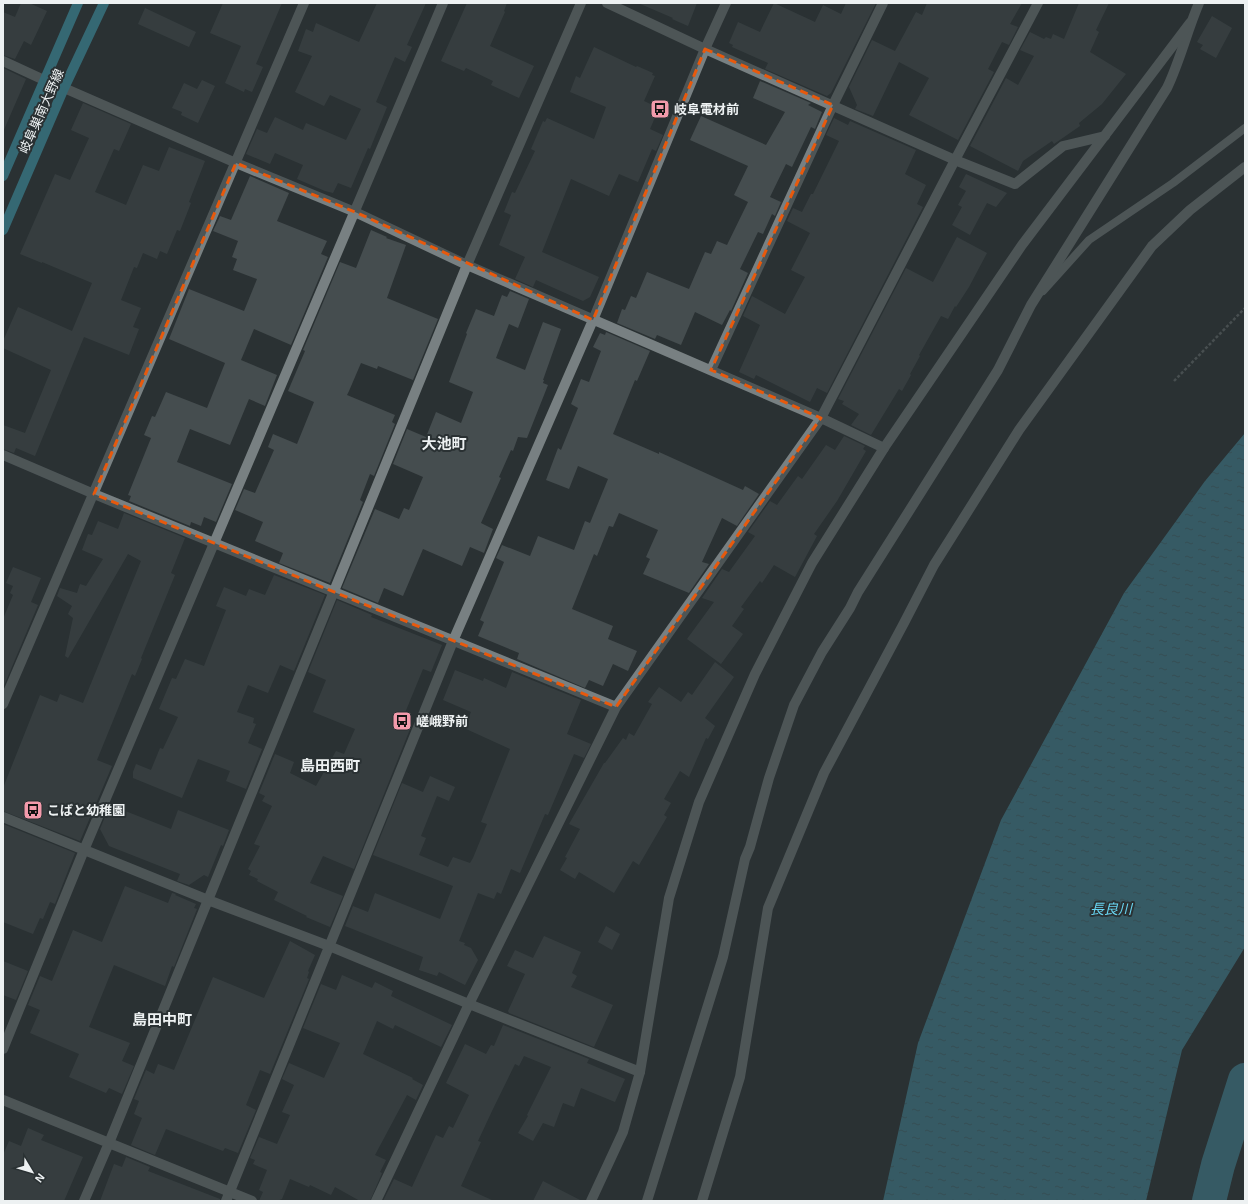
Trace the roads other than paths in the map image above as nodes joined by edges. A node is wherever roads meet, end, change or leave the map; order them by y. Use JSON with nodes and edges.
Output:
{"nodes":[{"id":1,"x":78,"y":3,"type":"edge"},
{"id":2,"x":104,"y":3,"type":"edge"},
{"id":3,"x":304,"y":3,"type":"edge"},
{"id":4,"x":443,"y":3,"type":"edge"},
{"id":5,"x":581,"y":3,"type":"edge"},
{"id":6,"x":607,"y":3,"type":"edge"},
{"id":7,"x":726,"y":3,"type":"edge"},
{"id":8,"x":883,"y":3,"type":"edge"},
{"id":9,"x":1038,"y":3,"type":"edge"},
{"id":10,"x":1199,"y":3,"type":"edge"},
{"id":11,"x":1190,"y":23,"type":"junction"},
{"id":12,"x":705,"y":49,"type":"junction"},
{"id":13,"x":3,"y":61,"type":"edge"},
{"id":14,"x":44,"y":80,"type":"junction"},
{"id":15,"x":64,"y":88,"type":"junction"},
{"id":16,"x":833,"y":105,"type":"junction"},
{"id":17,"x":1245,"y":128,"type":"edge"},
{"id":18,"x":1105,"y":136,"type":"junction"},
{"id":19,"x":955,"y":160,"type":"junction"},
{"id":20,"x":236,"y":163,"type":"junction"},
{"id":21,"x":1245,"y":167,"type":"edge"},
{"id":22,"x":3,"y":176,"type":"edge"},
{"id":23,"x":355,"y":212,"type":"junction"},
{"id":24,"x":3,"y":230,"type":"edge"},
{"id":25,"x":467,"y":265,"type":"junction"},
{"id":26,"x":1031,"y":305,"type":"junction"},
{"id":27,"x":593,"y":320,"type":"junction"},
{"id":28,"x":711,"y":370,"type":"junction"},
{"id":29,"x":822,"y":418,"type":"junction"},
{"id":30,"x":884,"y":448,"type":"junction"},
{"id":31,"x":3,"y":455,"type":"edge"},
{"id":32,"x":94,"y":494,"type":"junction"},
{"id":33,"x":215,"y":543,"type":"junction"},
{"id":34,"x":333,"y":592,"type":"junction"},
{"id":35,"x":453,"y":641,"type":"junction"},
{"id":36,"x":3,"y":704,"type":"edge"},
{"id":37,"x":616,"y":707,"type":"junction"},
{"id":38,"x":3,"y":817,"type":"edge"},
{"id":39,"x":84,"y":850,"type":"junction"},
{"id":40,"x":208,"y":900,"type":"junction"},
{"id":41,"x":329,"y":946,"type":"junction"},
{"id":42,"x":469,"y":1004,"type":"junction"},
{"id":43,"x":3,"y":1049,"type":"edge"},
{"id":44,"x":640,"y":1072,"type":"junction"},
{"id":45,"x":3,"y":1100,"type":"edge"},
{"id":46,"x":109,"y":1143,"type":"junction"},
{"id":47,"x":228,"y":1196,"type":"edge"},
{"id":48,"x":84,"y":1201,"type":"edge"},
{"id":49,"x":252,"y":1201,"type":"edge"},
{"id":50,"x":376,"y":1201,"type":"edge"},
{"id":51,"x":591,"y":1201,"type":"edge"},
{"id":52,"x":647,"y":1201,"type":"edge"},
{"id":53,"x":702,"y":1201,"type":"edge"}],
"edges":[{"from":1,"to":14,"type":"main road","name":"岐阜巣南大野線"},
{"from":2,"to":15,"type":"main road","name":"岐阜巣南大野線"},
{"from":3,"to":20,"type":"street"},
{"from":4,"to":23,"type":"street"},
{"from":5,"to":25,"type":"street"},
{"from":6,"to":12,"type":"street"},
{"from":7,"to":12,"type":"street"},
{"from":8,"to":16,"type":"street"},
{"from":9,"to":19,"type":"street"},
{"from":10,"to":11,"type":"street"},
{"from":11,"to":18,"type":"street"},
{"from":11,"to":26,"type":"street"},
{"from":12,"to":16,"type":"street"},
{"from":12,"to":27,"type":"street"},
{"from":13,"to":14,"type":"street"},
{"from":14,"to":22,"type":"main road","name":"岐阜巣南大野線"},
{"from":15,"to":20,"type":"street"},
{"from":15,"to":24,"type":"main road","name":"岐阜巣南大野線"},
{"from":16,"to":19,"type":"street"},
{"from":16,"to":28,"type":"street"},
{"from":17,"to":26,"type":"lane"},
{"from":18,"to":19,"type":"street"},
{"from":18,"to":30,"type":"street"},
{"from":19,"to":29,"type":"street"},
{"from":20,"to":23,"type":"street"},
{"from":20,"to":32,"type":"street"},
{"from":21,"to":53,"type":"street"},
{"from":23,"to":25,"type":"street"},
{"from":23,"to":33,"type":"street"},
{"from":25,"to":27,"type":"street"},
{"from":25,"to":34,"type":"street"},
{"from":26,"to":52,"type":"street"},
{"from":27,"to":28,"type":"street"},
{"from":27,"to":35,"type":"street"},
{"from":28,"to":29,"type":"street"},
{"from":29,"to":30,"type":"street"},
{"from":29,"to":37,"type":"street"},
{"from":30,"to":44,"type":"street"},
{"from":31,"to":32,"type":"street"},
{"from":32,"to":33,"type":"street"},
{"from":32,"to":36,"type":"street"},
{"from":33,"to":34,"type":"street"},
{"from":33,"to":39,"type":"street"},
{"from":34,"to":35,"type":"street"},
{"from":34,"to":40,"type":"street"},
{"from":35,"to":37,"type":"street"},
{"from":35,"to":41,"type":"street"},
{"from":37,"to":42,"type":"street"},
{"from":38,"to":39,"type":"street"},
{"from":39,"to":40,"type":"street"},
{"from":39,"to":43,"type":"street"},
{"from":40,"to":41,"type":"street"},
{"from":40,"to":46,"type":"street"},
{"from":41,"to":42,"type":"street"},
{"from":41,"to":47,"type":"street"},
{"from":42,"to":44,"type":"street"},
{"from":42,"to":50,"type":"street"},
{"from":44,"to":51,"type":"street"},
{"from":45,"to":46,"type":"street"},
{"from":46,"to":47,"type":"street"},
{"from":46,"to":48,"type":"street"},
{"from":47,"to":49,"type":"street"}]}
